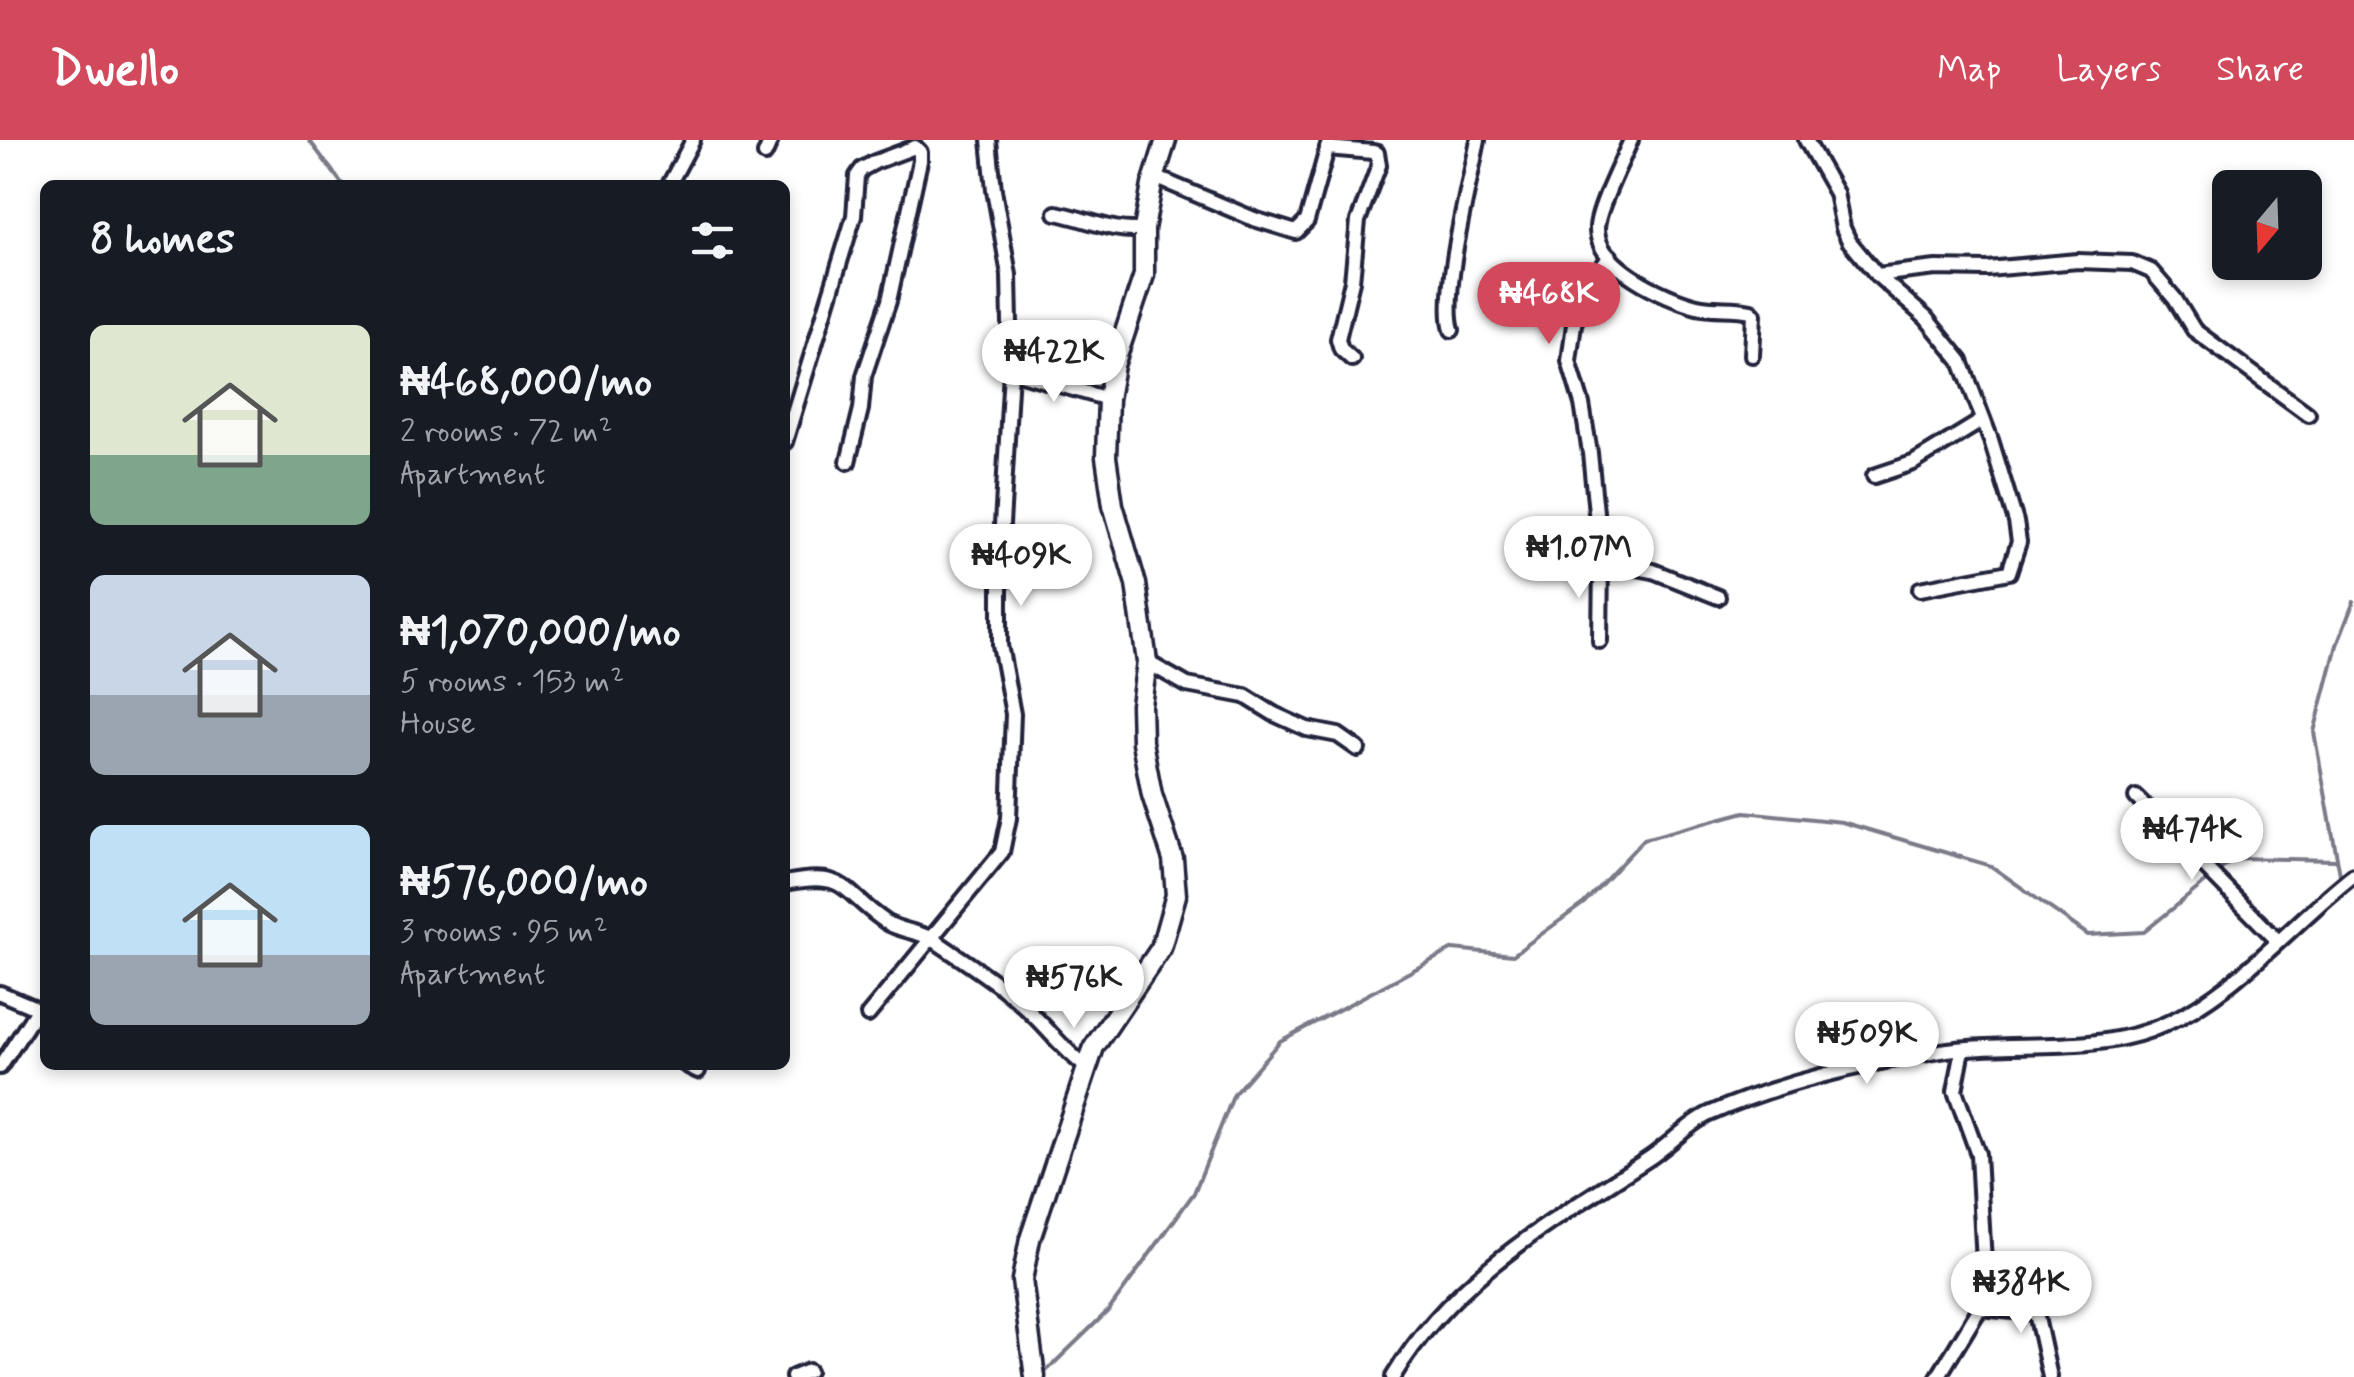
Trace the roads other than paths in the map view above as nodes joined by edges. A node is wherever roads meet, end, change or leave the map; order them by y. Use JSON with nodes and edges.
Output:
{"nodes":[{"id":1,"x":694,"y":140,"type":"edge"},
{"id":2,"x":771,"y":140,"type":"edge"},
{"id":3,"x":989,"y":140,"type":"edge"},
{"id":4,"x":1166,"y":140,"type":"edge"},
{"id":5,"x":1478,"y":140,"type":"edge"},
{"id":6,"x":1631,"y":140,"type":"edge"},
{"id":7,"x":1806,"y":140,"type":"edge"},
{"id":8,"x":1328,"y":144,"type":"edge"},
{"id":9,"x":765,"y":154,"type":"dead end"},
{"id":10,"x":1156,"y":177,"type":"junction"},
{"id":11,"x":672,"y":180,"type":"edge"},
{"id":12,"x":1056,"y":213,"type":"dead end"},
{"id":13,"x":1144,"y":229,"type":"junction"},
{"id":14,"x":1610,"y":256,"type":"junction"},
{"id":15,"x":1876,"y":275,"type":"junction"},
{"id":16,"x":1452,"y":330,"type":"dead end"},
{"id":17,"x":1752,"y":356,"type":"dead end"},
{"id":18,"x":1352,"y":359,"type":"dead end"},
{"id":19,"x":1011,"y":371,"type":"junction"},
{"id":20,"x":1108,"y":398,"type":"junction"},
{"id":21,"x":2308,"y":414,"type":"dead end"},
{"id":22,"x":1983,"y":420,"type":"junction"},
{"id":23,"x":790,"y":426,"type":"edge"},
{"id":24,"x":848,"y":462,"type":"dead end"},
{"id":25,"x":1874,"y":476,"type":"dead end"},
{"id":26,"x":1601,"y":560,"type":"junction"},
{"id":27,"x":1920,"y":589,"type":"dead end"},
{"id":28,"x":1718,"y":597,"type":"dead end"},
{"id":29,"x":1600,"y":641,"type":"dead end"},
{"id":30,"x":1147,"y":662,"type":"junction"},
{"id":31,"x":1358,"y":749,"type":"dead end"},
{"id":32,"x":2136,"y":797,"type":"dead end"},
{"id":33,"x":2354,"y":875,"type":"edge"},
{"id":34,"x":790,"y":882,"type":"edge"},
{"id":35,"x":932,"y":938,"type":"junction"},
{"id":36,"x":2278,"y":941,"type":"junction"},
{"id":37,"x":0,"y":993,"type":"edge"},
{"id":38,"x":40,"y":1010,"type":"edge"},
{"id":39,"x":40,"y":1011,"type":"edge"},
{"id":40,"x":868,"y":1015,"type":"dead end"},
{"id":41,"x":1963,"y":1048,"type":"junction"},
{"id":42,"x":0,"y":1067,"type":"edge"},
{"id":43,"x":1086,"y":1067,"type":"junction"},
{"id":44,"x":1980,"y":1308,"type":"junction"},
{"id":45,"x":808,"y":1371,"type":"dead end"},
{"id":46,"x":794,"y":1377,"type":"edge"},
{"id":47,"x":1035,"y":1377,"type":"edge"},
{"id":48,"x":1393,"y":1377,"type":"edge"},
{"id":49,"x":1938,"y":1377,"type":"edge"},
{"id":50,"x":2050,"y":1377,"type":"edge"}],
"edges":[{"from":1,"to":11,"type":"street"},
{"from":2,"to":9,"type":"street"},
{"from":3,"to":19,"type":"street"},
{"from":4,"to":10,"type":"street"},
{"from":5,"to":16,"type":"street"},
{"from":6,"to":14,"type":"street"},
{"from":7,"to":15,"type":"street"},
{"from":8,"to":10,"type":"street"},
{"from":8,"to":18,"type":"street"},
{"from":10,"to":13,"type":"street"},
{"from":12,"to":13,"type":"street"},
{"from":13,"to":20,"type":"street"},
{"from":14,"to":17,"type":"street"},
{"from":14,"to":26,"type":"street"},
{"from":15,"to":21,"type":"street"},
{"from":15,"to":22,"type":"street"},
{"from":19,"to":20,"type":"street"},
{"from":19,"to":35,"type":"street"},
{"from":20,"to":30,"type":"street"},
{"from":22,"to":25,"type":"street"},
{"from":22,"to":27,"type":"street"},
{"from":23,"to":24,"type":"street"},
{"from":26,"to":28,"type":"street"},
{"from":26,"to":29,"type":"street"},
{"from":30,"to":31,"type":"street"},
{"from":30,"to":43,"type":"street"},
{"from":32,"to":36,"type":"street"},
{"from":33,"to":36,"type":"street"},
{"from":34,"to":35,"type":"street"},
{"from":35,"to":40,"type":"street"},
{"from":35,"to":43,"type":"street"},
{"from":36,"to":41,"type":"street"},
{"from":37,"to":38,"type":"street"},
{"from":39,"to":42,"type":"street"},
{"from":41,"to":44,"type":"street"},
{"from":41,"to":48,"type":"street"},
{"from":43,"to":47,"type":"street"},
{"from":44,"to":49,"type":"street"},
{"from":44,"to":50,"type":"street"},
{"from":45,"to":46,"type":"street"}]}
